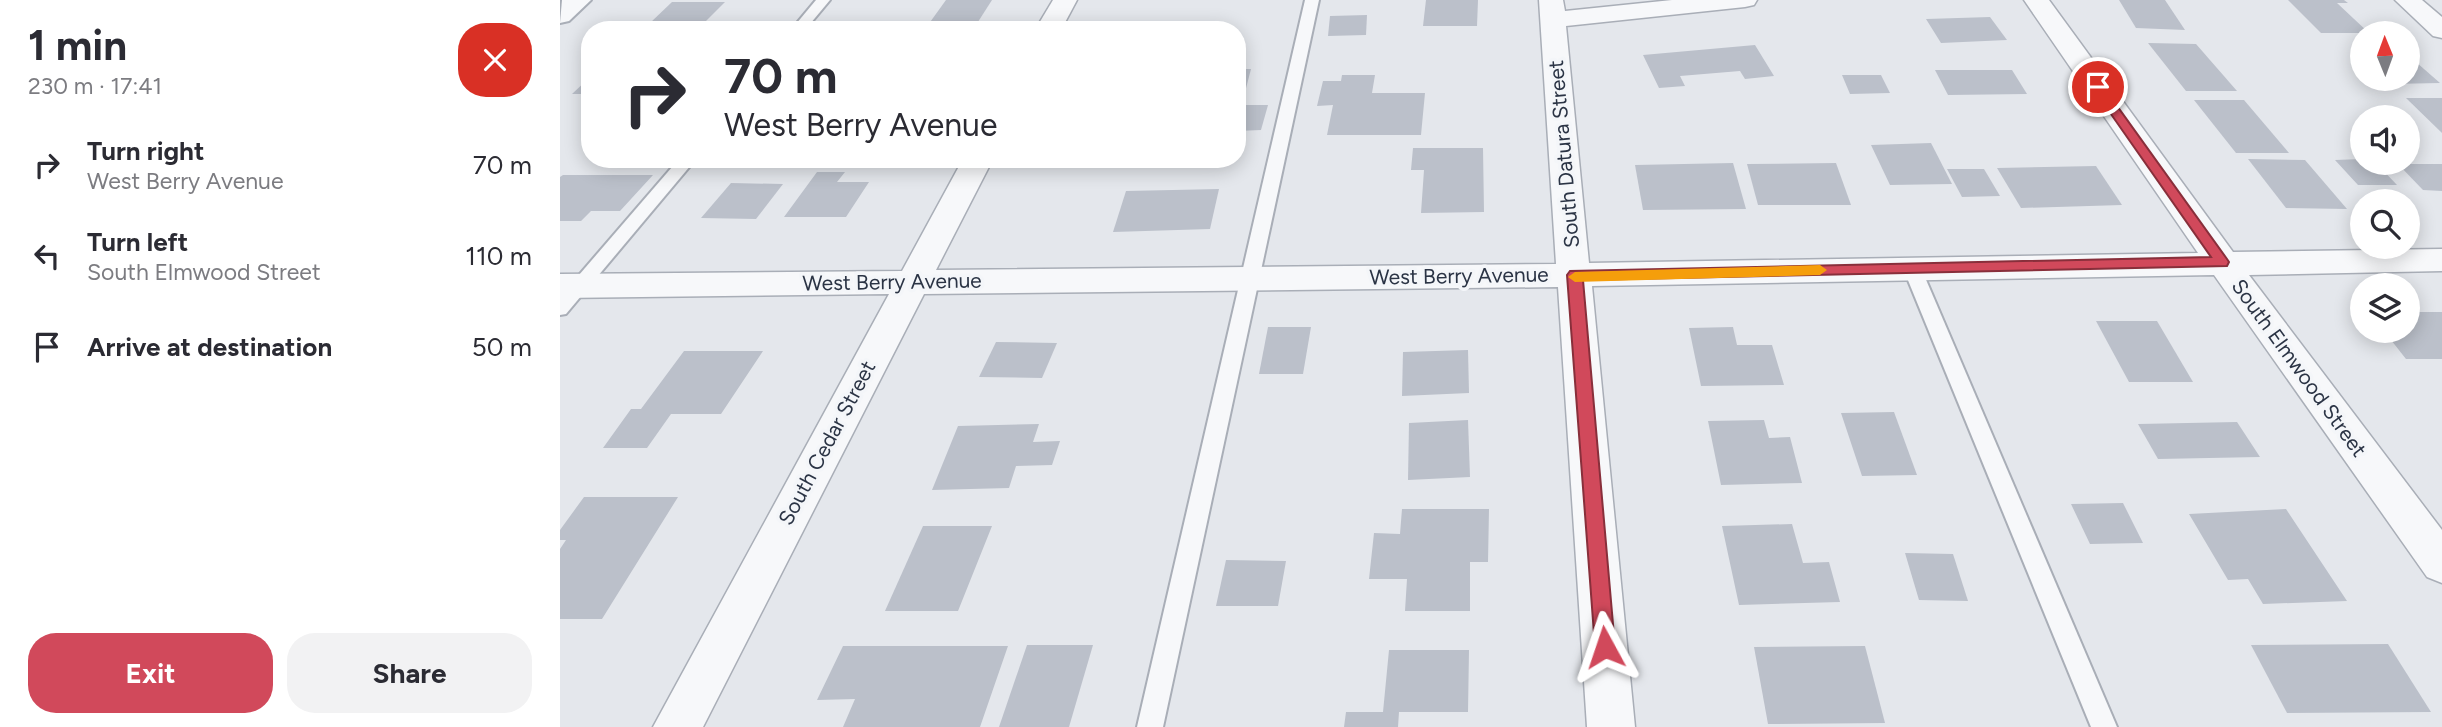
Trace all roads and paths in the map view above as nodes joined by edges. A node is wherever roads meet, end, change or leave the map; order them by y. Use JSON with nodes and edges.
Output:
{"nodes":[{"id":1,"x":578,"y":0,"type":"edge"},
{"id":2,"x":823,"y":0,"type":"edge"},
{"id":3,"x":1065,"y":0,"type":"edge"},
{"id":4,"x":1312,"y":0,"type":"edge"},
{"id":5,"x":1745,"y":0,"type":"edge"},
{"id":6,"x":2036,"y":0,"type":"edge"},
{"id":7,"x":2407,"y":0,"type":"edge"},
{"id":8,"x":1552,"y":10,"type":"edge"},
{"id":9,"x":560,"y":15,"type":"edge"},
{"id":10,"x":806,"y":21,"type":"edge"},
{"id":11,"x":1053,"y":21,"type":"edge"},
{"id":12,"x":2442,"y":30,"type":"edge"},
{"id":13,"x":680,"y":168,"type":"edge"},
{"id":14,"x":973,"y":168,"type":"edge"},
{"id":15,"x":2442,"y":260,"type":"edge"},
{"id":16,"x":2222,"y":262,"type":"junction"},
{"id":17,"x":1912,"y":268,"type":"junction"},
{"id":18,"x":1575,"y":275,"type":"junction"},
{"id":19,"x":1250,"y":278,"type":"junction"},
{"id":20,"x":911,"y":282,"type":"junction"},
{"id":21,"x":567,"y":294,"type":"edge"},
{"id":22,"x":2442,"y":564,"type":"edge"},
{"id":23,"x":677,"y":727,"type":"edge"},
{"id":24,"x":1150,"y":727,"type":"edge"},
{"id":25,"x":1611,"y":727,"type":"edge"},
{"id":26,"x":2104,"y":727,"type":"edge"}],
"edges":[{"from":1,"to":9,"type":"street"},
{"from":2,"to":10,"type":"lane"},
{"from":3,"to":11,"type":"street"},
{"from":4,"to":19,"type":"lane"},
{"from":5,"to":8,"type":"street"},
{"from":6,"to":16,"type":"street","name":"South Elmwood Street"},
{"from":7,"to":12,"type":"street"},
{"from":8,"to":18,"type":"street","name":"South Datura Street"},
{"from":13,"to":21,"type":"lane"},
{"from":14,"to":20,"type":"street","name":"South Cedar Street"},
{"from":15,"to":16,"type":"street","name":"West Berry Avenue"},
{"from":16,"to":17,"type":"street","name":"West Berry Avenue"},
{"from":16,"to":22,"type":"street","name":"South Elmwood Street"},
{"from":17,"to":18,"type":"street","name":"West Berry Avenue"},
{"from":17,"to":26,"type":"lane"},
{"from":18,"to":19,"type":"street","name":"West Berry Avenue"},
{"from":18,"to":25,"type":"street","name":"South Datura Street"},
{"from":19,"to":20,"type":"street","name":"West Berry Avenue"},
{"from":19,"to":24,"type":"lane"},
{"from":20,"to":21,"type":"street","name":"West Berry Avenue"},
{"from":20,"to":23,"type":"street","name":"South Cedar Street"}]}
